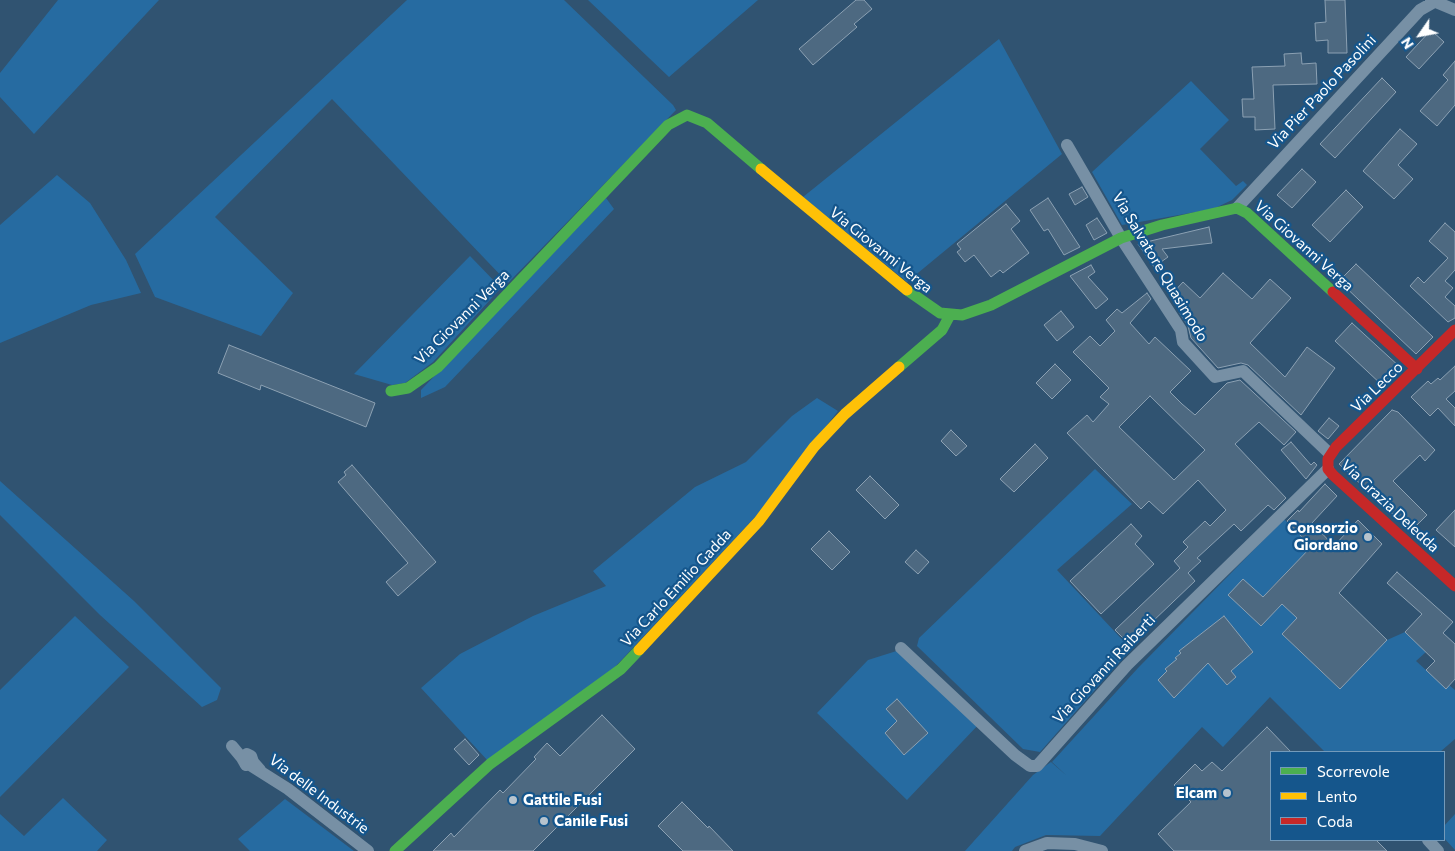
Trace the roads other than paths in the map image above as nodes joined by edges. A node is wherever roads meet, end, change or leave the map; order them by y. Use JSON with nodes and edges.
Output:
{"nodes":[{"id":1,"x":1432,"y":1,"type":"edge"},
{"id":2,"x":1455,"y":10,"type":"edge"},
{"id":3,"x":1067,"y":145,"type":"dead end"},
{"id":4,"x":1237,"y":208,"type":"junction"},
{"id":5,"x":1121,"y":238,"type":"junction"},
{"id":6,"x":950,"y":315,"type":"junction"},
{"id":7,"x":1455,"y":330,"type":"edge"},
{"id":8,"x":1416,"y":369,"type":"junction"},
{"id":9,"x":391,"y":391,"type":"dead end"},
{"id":10,"x":1330,"y":454,"type":"junction"},
{"id":11,"x":1328,"y":469,"type":"junction"},
{"id":12,"x":1455,"y":586,"type":"edge"},
{"id":13,"x":901,"y":648,"type":"dead end"},
{"id":14,"x":246,"y":758,"type":"dead end"},
{"id":15,"x":1429,"y":841,"type":"edge"},
{"id":16,"x":368,"y":851,"type":"edge"},
{"id":17,"x":395,"y":851,"type":"edge"},
{"id":18,"x":1025,"y":851,"type":"edge"},
{"id":19,"x":1102,"y":851,"type":"edge"},
{"id":20,"x":1438,"y":851,"type":"edge"}],
"edges":[{"from":1,"to":2,"type":"street"},
{"from":1,"to":4,"type":"street","name":"Via Pier Paolo Pasolini"},
{"from":3,"to":5,"type":"street","name":"Via Salvatore Quasimodo"},
{"from":4,"to":5,"type":"street","name":"Via Giovanni Verga"},
{"from":4,"to":8,"type":"street","name":"Via Giovanni Verga"},
{"from":5,"to":6,"type":"street","name":"Via Giovanni Verga"},
{"from":5,"to":10,"type":"street","name":"Via Salvatore Quasimodo"},
{"from":6,"to":9,"type":"street","name":"Via Giovanni Verga"},
{"from":6,"to":17,"type":"street","name":"Via Carlo Emilio Gadda"},
{"from":7,"to":8,"type":"street","name":"Via Lecco"},
{"from":8,"to":10,"type":"street","name":"Via Lecco"},
{"from":10,"to":11,"type":"street"},
{"from":11,"to":12,"type":"street","name":"Via Grazia Deledda"},
{"from":11,"to":13,"type":"street","name":"Via Giovanni Raiberti"},
{"from":14,"to":16,"type":"street","name":"Via delle Industrie"},
{"from":15,"to":20,"type":"street"},
{"from":18,"to":19,"type":"street"}]}
